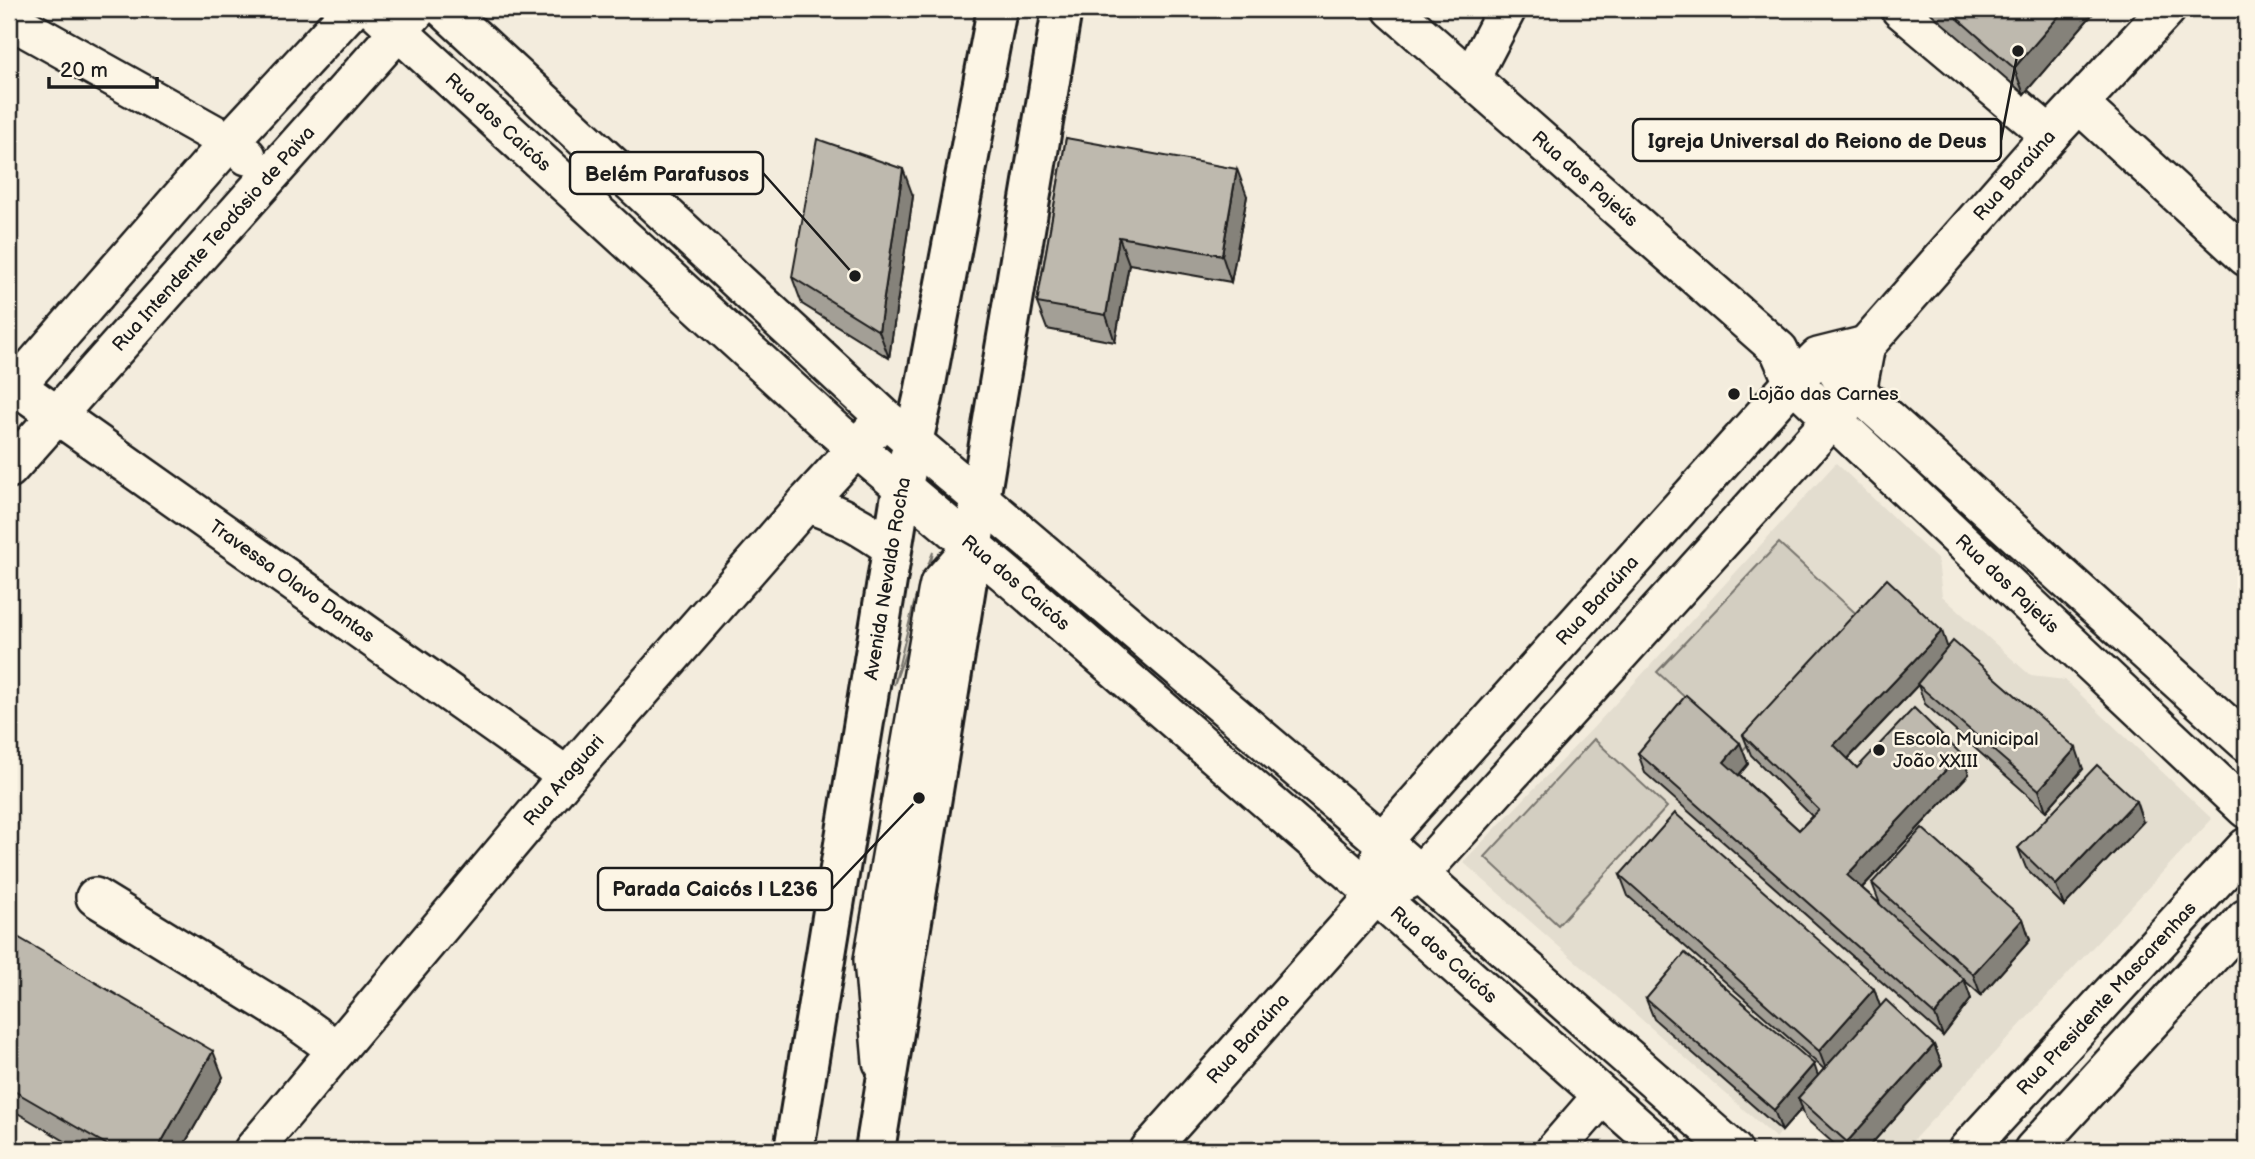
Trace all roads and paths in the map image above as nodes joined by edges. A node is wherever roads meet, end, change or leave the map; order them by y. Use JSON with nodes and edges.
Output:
{"nodes":[{"id":1,"x":352,"y":9,"type":"edge"},
{"id":2,"x":444,"y":9,"type":"edge"},
{"id":3,"x":997,"y":9,"type":"edge"},
{"id":4,"x":1062,"y":9,"type":"edge"},
{"id":5,"x":1392,"y":9,"type":"edge"},
{"id":6,"x":1507,"y":9,"type":"edge"},
{"id":7,"x":1900,"y":9,"type":"edge"},
{"id":8,"x":2166,"y":9,"type":"edge"},
{"id":9,"x":397,"y":16,"type":"edge"},
{"id":10,"x":9,"y":19,"type":"edge"},
{"id":11,"x":1471,"y":78,"type":"junction"},
{"id":12,"x":2079,"y":104,"type":"junction"},
{"id":13,"x":2050,"y":135,"type":"junction"},
{"id":14,"x":229,"y":142,"type":"junction"},
{"id":15,"x":270,"y":173,"type":"junction"},
{"id":16,"x":2246,"y":257,"type":"edge"},
{"id":17,"x":1866,"y":345,"type":"junction"},
{"id":18,"x":1797,"y":363,"type":"junction"},
{"id":19,"x":12,"y":390,"type":"edge"},
{"id":20,"x":1857,"y":392,"type":"junction"},
{"id":21,"x":57,"y":415,"type":"junction"},
{"id":22,"x":884,"y":417,"type":"junction"},
{"id":23,"x":1832,"y":419,"type":"junction"},
{"id":24,"x":913,"y":441,"type":"junction"},
{"id":25,"x":856,"y":449,"type":"junction"},
{"id":26,"x":10,"y":464,"type":"edge"},
{"id":27,"x":902,"y":489,"type":"junction"},
{"id":28,"x":981,"y":498,"type":"junction"},
{"id":29,"x":806,"y":503,"type":"junction"},
{"id":30,"x":973,"y":547,"type":"junction"},
{"id":31,"x":892,"y":548,"type":"junction"},
{"id":32,"x":2246,"y":742,"type":"edge"},
{"id":33,"x":567,"y":776,"type":"junction"},
{"id":34,"x":2246,"y":809,"type":"edge"},
{"id":35,"x":1382,"y":841,"type":"junction"},
{"id":36,"x":2246,"y":847,"type":"edge"},
{"id":37,"x":1420,"y":874,"type":"junction"},
{"id":38,"x":1376,"y":895,"type":"junction"},
{"id":39,"x":95,"y":897,"type":"dead end"},
{"id":40,"x":2246,"y":918,"type":"edge"},
{"id":41,"x":337,"y":1051,"type":"junction"},
{"id":42,"x":1601,"y":1097,"type":"junction"},
{"id":43,"x":253,"y":1150,"type":"edge"},
{"id":44,"x":794,"y":1150,"type":"edge"},
{"id":45,"x":875,"y":1150,"type":"edge"},
{"id":46,"x":1149,"y":1150,"type":"edge"},
{"id":47,"x":1555,"y":1150,"type":"edge"},
{"id":48,"x":1664,"y":1150,"type":"edge"},
{"id":49,"x":1733,"y":1150,"type":"edge"},
{"id":50,"x":1967,"y":1150,"type":"edge"},
{"id":51,"x":2033,"y":1150,"type":"edge"}],
"edges":[{"from":1,"to":14,"type":"street"},
{"from":2,"to":22,"type":"street"},
{"from":3,"to":24,"type":"highway","name":"Avenida Nevaldo Rocha"},
{"from":4,"to":28,"type":"highway"},
{"from":5,"to":11,"type":"street","name":"Rua dos Pajeús"},
{"from":6,"to":11,"type":"street"},
{"from":7,"to":13,"type":"street"},
{"from":8,"to":12,"type":"street","name":"Rua Baraúna"},
{"from":9,"to":15,"type":"street","name":"Rua Intendente Teodósio de Paiva"},
{"from":9,"to":25,"type":"street","name":"Rua dos Caicós"},
{"from":10,"to":14,"type":"street"},
{"from":11,"to":18,"type":"street","name":"Rua dos Pajeús"},
{"from":12,"to":13,"type":"street","name":"Rua Baraúna"},
{"from":12,"to":16,"type":"street"},
{"from":13,"to":17,"type":"street","name":"Rua Baraúna"},
{"from":14,"to":15,"type":"street"},
{"from":14,"to":19,"type":"street"},
{"from":15,"to":21,"type":"street","name":"Rua Intendente Teodósio de Paiva"},
{"from":17,"to":18,"type":"street"},
{"from":17,"to":20,"type":"street"},
{"from":18,"to":20,"type":"street","name":"Rua dos Pajeús"},
{"from":18,"to":23,"type":"street","name":"Rua dos Pajeús"},
{"from":18,"to":35,"type":"street","name":"Rua Baraúna"},
{"from":19,"to":21,"type":"street","name":"Travessa Olavo Dantas"},
{"from":20,"to":23,"type":"street","name":"Rua Baraúna"},
{"from":20,"to":32,"type":"street","name":"Rua dos Pajeús"},
{"from":21,"to":26,"type":"street","name":"Rua Intendente Teodósio de Paiva"},
{"from":21,"to":33,"type":"street","name":"Travessa Olavo Dantas"},
{"from":22,"to":24,"type":"street"},
{"from":22,"to":25,"type":"street","name":"Rua Araguari"},
{"from":23,"to":34,"type":"street","name":"Rua dos Pajeús"},
{"from":23,"to":37,"type":"street","name":"Rua Baraúna"},
{"from":24,"to":27,"type":"highway","name":"Avenida Nevaldo Rocha"},
{"from":24,"to":28,"type":"street"},
{"from":25,"to":27,"type":"street","name":"Rua dos Caicós"},
{"from":25,"to":29,"type":"street","name":"Rua Araguari"},
{"from":27,"to":30,"type":"street","name":"Rua dos Caicós"},
{"from":27,"to":31,"type":"highway","name":"Avenida Nevaldo Rocha"},
{"from":28,"to":30,"type":"highway"},
{"from":28,"to":35,"type":"street"},
{"from":29,"to":31,"type":"street"},
{"from":29,"to":33,"type":"street","name":"Rua Araguari"},
{"from":30,"to":38,"type":"street","name":"Rua dos Caicós"},
{"from":30,"to":45,"type":"highway"},
{"from":31,"to":44,"type":"highway","name":"Avenida Nevaldo Rocha"},
{"from":33,"to":41,"type":"street","name":"Rua Araguari"},
{"from":35,"to":37,"type":"street"},
{"from":35,"to":38,"type":"street"},
{"from":36,"to":50,"type":"street","name":"Rua Presidente Mascarenhas"},
{"from":37,"to":38,"type":"street","name":"Rua Baraúna"},
{"from":37,"to":49,"type":"street"},
{"from":38,"to":42,"type":"street","name":"Rua dos Caicós"},
{"from":38,"to":46,"type":"street","name":"Rua Baraúna"},
{"from":39,"to":41,"type":"street"},
{"from":40,"to":51,"type":"street"},
{"from":41,"to":43,"type":"street","name":"Rua Araguari"},
{"from":42,"to":47,"type":"street"},
{"from":42,"to":48,"type":"street","name":"Rua dos Caicós"}]}
